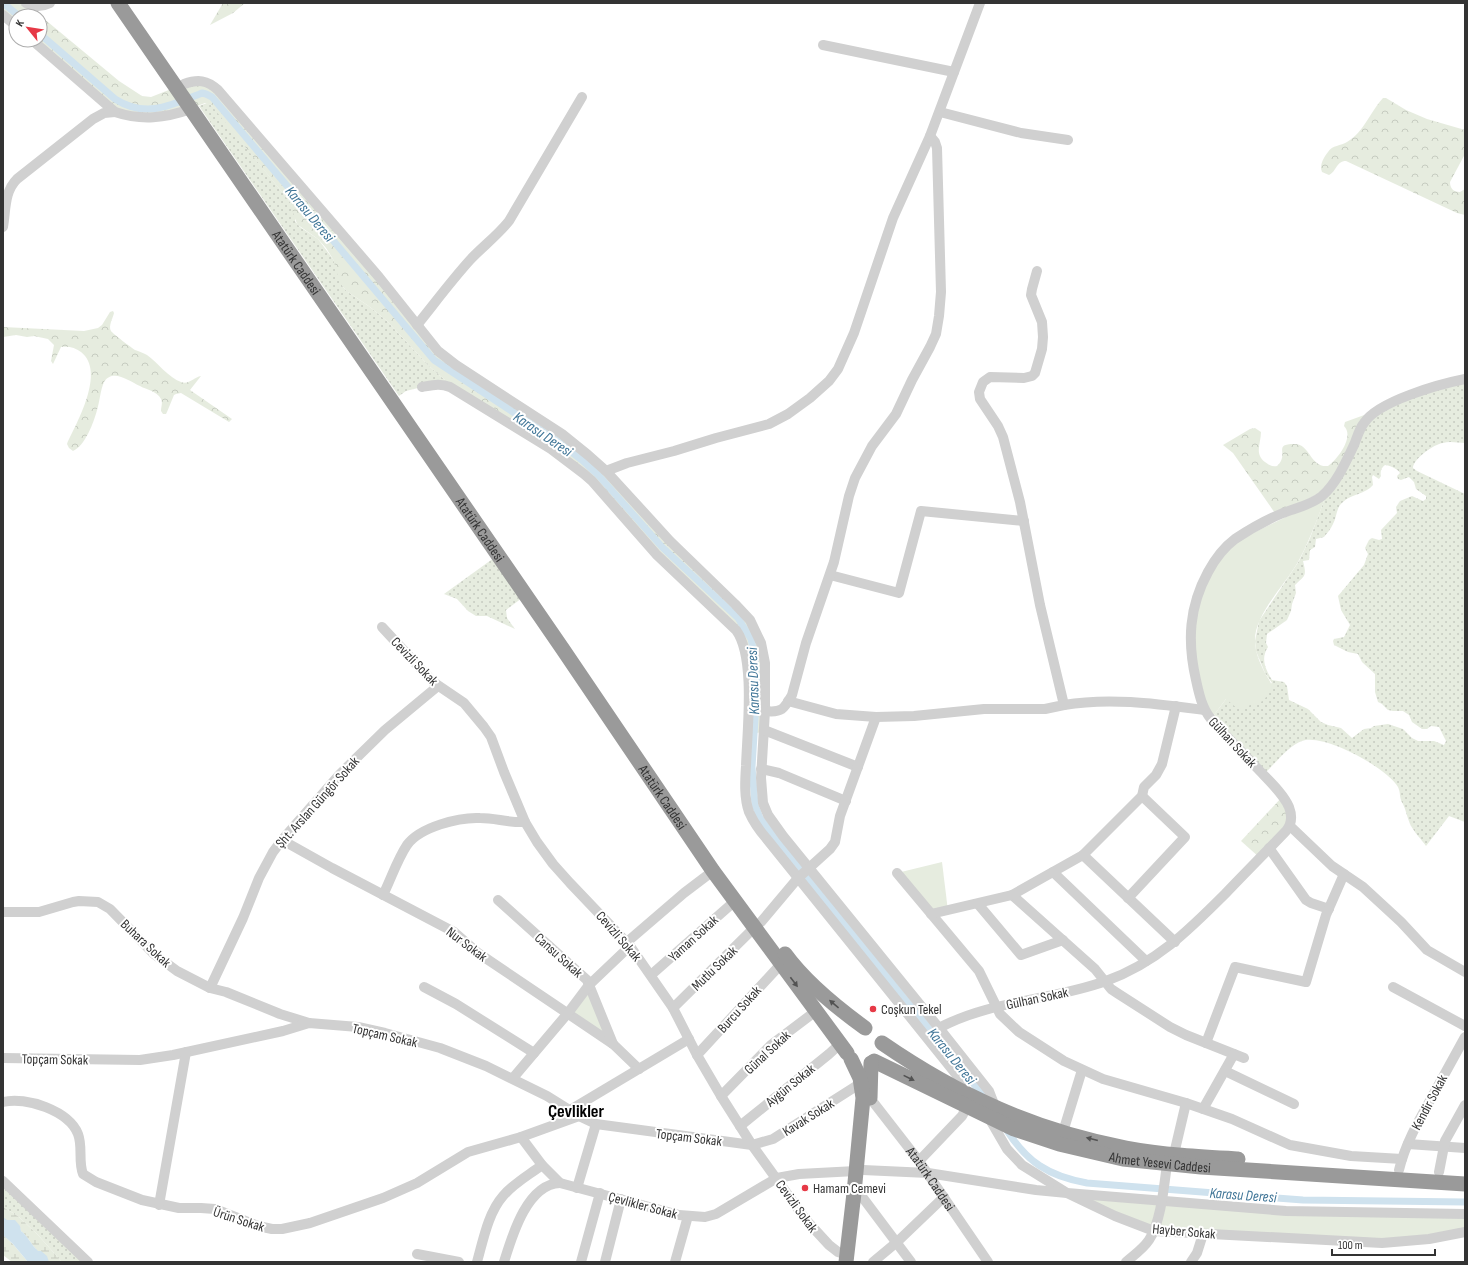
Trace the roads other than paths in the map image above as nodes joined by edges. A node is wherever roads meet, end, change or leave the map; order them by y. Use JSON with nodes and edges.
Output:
{"nodes":[{"id":1,"x":26,"y":3,"type":"edge"},
{"id":2,"x":50,"y":3,"type":"edge"},
{"id":3,"x":118,"y":3,"type":"edge"},
{"id":4,"x":127,"y":3,"type":"edge"},
{"id":5,"x":980,"y":3,"type":"edge"},
{"id":6,"x":823,"y":45,"type":"dead end"},
{"id":7,"x":41,"y":48,"type":"edge"},
{"id":8,"x":954,"y":72,"type":"junction"},
{"id":9,"x":180,"y":85,"type":"junction"},
{"id":10,"x":582,"y":97,"type":"dead end"},
{"id":11,"x":195,"y":107,"type":"junction"},
{"id":12,"x":115,"y":112,"type":"junction"},
{"id":13,"x":940,"y":112,"type":"junction"},
{"id":14,"x":930,"y":136,"type":"junction"},
{"id":15,"x":1068,"y":140,"type":"dead end"},
{"id":16,"x":3,"y":227,"type":"edge"},
{"id":17,"x":1037,"y":271,"type":"dead end"},
{"id":18,"x":417,"y":325,"type":"junction"},
{"id":19,"x":1465,"y":379,"type":"edge"},
{"id":20,"x":422,"y":387,"type":"dead end"},
{"id":21,"x":606,"y":471,"type":"junction"},
{"id":22,"x":1024,"y":521,"type":"junction"},
{"id":23,"x":830,"y":575,"type":"junction"},
{"id":24,"x":382,"y":627,"type":"dead end"},
{"id":25,"x":438,"y":686,"type":"junction"},
{"id":26,"x":788,"y":701,"type":"junction"},
{"id":27,"x":1064,"y":705,"type":"junction"},
{"id":28,"x":1176,"y":706,"type":"junction"},
{"id":29,"x":1204,"y":710,"type":"junction"},
{"id":30,"x":765,"y":711,"type":"junction"},
{"id":31,"x":876,"y":717,"type":"junction"},
{"id":32,"x":764,"y":730,"type":"junction"},
{"id":33,"x":858,"y":768,"type":"junction"},
{"id":34,"x":761,"y":769,"type":"junction"},
{"id":35,"x":1142,"y":796,"type":"junction"},
{"id":36,"x":846,"y":801,"type":"junction"},
{"id":37,"x":525,"y":822,"type":"junction"},
{"id":38,"x":1290,"y":826,"type":"junction"},
{"id":39,"x":282,"y":840,"type":"junction"},
{"id":40,"x":1269,"y":848,"type":"junction"},
{"id":41,"x":1083,"y":854,"type":"junction"},
{"id":42,"x":809,"y":868,"type":"junction"},
{"id":43,"x":714,"y":871,"type":"junction"},
{"id":44,"x":1053,"y":872,"type":"junction"},
{"id":45,"x":897,"y":873,"type":"dead end"},
{"id":46,"x":1344,"y":874,"type":"junction"},
{"id":47,"x":798,"y":878,"type":"junction"},
{"id":48,"x":383,"y":895,"type":"junction"},
{"id":49,"x":1012,"y":895,"type":"junction"},
{"id":50,"x":1128,"y":898,"type":"junction"},
{"id":51,"x":498,"y":900,"type":"dead end"},
{"id":52,"x":735,"y":901,"type":"junction"},
{"id":53,"x":978,"y":904,"type":"junction"},
{"id":54,"x":1329,"y":909,"type":"junction"},
{"id":55,"x":3,"y":912,"type":"edge"},
{"id":56,"x":931,"y":914,"type":"junction"},
{"id":57,"x":758,"y":925,"type":"junction"},
{"id":58,"x":1063,"y":940,"type":"junction"},
{"id":59,"x":1175,"y":942,"type":"junction"},
{"id":60,"x":628,"y":944,"type":"junction"},
{"id":61,"x":1146,"y":961,"type":"junction"},
{"id":62,"x":781,"y":964,"type":"junction"},
{"id":63,"x":1465,"y":972,"type":"edge"},
{"id":64,"x":651,"y":975,"type":"junction"},
{"id":65,"x":1105,"y":982,"type":"junction"},
{"id":66,"x":589,"y":985,"type":"junction"},
{"id":67,"x":424,"y":987,"type":"dead end"},
{"id":68,"x":1393,"y":987,"type":"dead end"},
{"id":69,"x":210,"y":988,"type":"junction"},
{"id":70,"x":996,"y":1007,"type":"junction"},
{"id":71,"x":673,"y":1008,"type":"junction"},
{"id":72,"x":816,"y":1011,"type":"junction"},
{"id":73,"x":568,"y":1013,"type":"junction"},
{"id":74,"x":309,"y":1023,"type":"junction"},
{"id":75,"x":1465,"y":1026,"type":"edge"},
{"id":76,"x":865,"y":1028,"type":"junction"},
{"id":77,"x":939,"y":1028,"type":"junction"},
{"id":78,"x":1465,"y":1037,"type":"edge"},
{"id":79,"x":689,"y":1038,"type":"junction"},
{"id":80,"x":882,"y":1043,"type":"junction"},
{"id":81,"x":1206,"y":1043,"type":"junction"},
{"id":82,"x":613,"y":1044,"type":"junction"},
{"id":83,"x":186,"y":1052,"type":"junction"},
{"id":84,"x":846,"y":1052,"type":"junction"},
{"id":85,"x":534,"y":1053,"type":"junction"},
{"id":86,"x":697,"y":1055,"type":"junction"},
{"id":87,"x":3,"y":1058,"type":"edge"},
{"id":88,"x":873,"y":1062,"type":"junction"},
{"id":89,"x":639,"y":1069,"type":"junction"},
{"id":90,"x":1082,"y":1070,"type":"junction"},
{"id":91,"x":1225,"y":1071,"type":"junction"},
{"id":92,"x":513,"y":1078,"type":"junction"},
{"id":93,"x":861,"y":1084,"type":"junction"},
{"id":94,"x":720,"y":1096,"type":"junction"},
{"id":95,"x":870,"y":1098,"type":"junction"},
{"id":96,"x":3,"y":1102,"type":"edge"},
{"id":97,"x":971,"y":1103,"type":"junction"},
{"id":98,"x":1186,"y":1103,"type":"junction"},
{"id":99,"x":1294,"y":1104,"type":"dead end"},
{"id":100,"x":1465,"y":1105,"type":"edge"},
{"id":101,"x":1204,"y":1109,"type":"junction"},
{"id":102,"x":570,"y":1110,"type":"junction"},
{"id":103,"x":998,"y":1113,"type":"junction"},
{"id":104,"x":579,"y":1116,"type":"junction"},
{"id":105,"x":596,"y":1124,"type":"junction"},
{"id":106,"x":740,"y":1126,"type":"junction"},
{"id":107,"x":1063,"y":1132,"type":"junction"},
{"id":108,"x":521,"y":1137,"type":"junction"},
{"id":109,"x":1408,"y":1144,"type":"junction"},
{"id":110,"x":752,"y":1145,"type":"junction"},
{"id":111,"x":1443,"y":1146,"type":"junction"},
{"id":112,"x":1465,"y":1148,"type":"edge"},
{"id":113,"x":1170,"y":1159,"type":"junction"},
{"id":114,"x":919,"y":1161,"type":"junction"},
{"id":115,"x":1400,"y":1164,"type":"junction"},
{"id":116,"x":542,"y":1165,"type":"junction"},
{"id":117,"x":860,"y":1171,"type":"junction"},
{"id":118,"x":1439,"y":1172,"type":"junction"},
{"id":119,"x":928,"y":1174,"type":"junction"},
{"id":120,"x":1465,"y":1174,"type":"edge"},
{"id":121,"x":777,"y":1178,"type":"junction"},
{"id":122,"x":3,"y":1181,"type":"edge"},
{"id":123,"x":560,"y":1183,"type":"junction"},
{"id":124,"x":1465,"y":1184,"type":"edge"},
{"id":125,"x":577,"y":1188,"type":"junction"},
{"id":126,"x":600,"y":1193,"type":"junction"},
{"id":127,"x":1067,"y":1193,"type":"junction"},
{"id":128,"x":860,"y":1194,"type":"junction"},
{"id":129,"x":944,"y":1197,"type":"junction"},
{"id":130,"x":621,"y":1199,"type":"junction"},
{"id":131,"x":1162,"y":1199,"type":"junction"},
{"id":132,"x":159,"y":1205,"type":"junction"},
{"id":133,"x":1465,"y":1214,"type":"edge"},
{"id":134,"x":688,"y":1216,"type":"junction"},
{"id":135,"x":1154,"y":1231,"type":"junction"},
{"id":136,"x":1465,"y":1232,"type":"edge"},
{"id":137,"x":1202,"y":1234,"type":"junction"},
{"id":138,"x":896,"y":1242,"type":"junction"},
{"id":139,"x":417,"y":1254,"type":"dead end"},
{"id":140,"x":848,"y":1260,"type":"edge"},
{"id":141,"x":88,"y":1262,"type":"edge"},
{"id":142,"x":459,"y":1262,"type":"edge"},
{"id":143,"x":477,"y":1262,"type":"edge"},
{"id":144,"x":504,"y":1262,"type":"edge"},
{"id":145,"x":581,"y":1262,"type":"edge"},
{"id":146,"x":605,"y":1262,"type":"edge"},
{"id":147,"x":675,"y":1262,"type":"edge"},
{"id":148,"x":873,"y":1262,"type":"edge"},
{"id":149,"x":911,"y":1262,"type":"edge"},
{"id":150,"x":988,"y":1262,"type":"edge"},
{"id":151,"x":1126,"y":1262,"type":"edge"},
{"id":152,"x":1191,"y":1262,"type":"edge"}],
"edges":[{"from":1,"to":2,"type":"street"},
{"from":3,"to":9,"type":"highway","name":"Atatürk Caddesi"},
{"from":4,"to":9,"type":"highway","name":"Atatürk Caddesi"},
{"from":5,"to":8,"type":"street"},
{"from":6,"to":8,"type":"street"},
{"from":7,"to":12,"type":"street"},
{"from":8,"to":13,"type":"street"},
{"from":9,"to":11,"type":"highway","name":"Atatürk Caddesi"},
{"from":9,"to":18,"type":"street"},
{"from":10,"to":18,"type":"street"},
{"from":11,"to":12,"type":"street"},
{"from":11,"to":43,"type":"highway","name":"Atatürk Caddesi"},
{"from":11,"to":57,"type":"highway","name":"Atatürk Caddesi"},
{"from":12,"to":16,"type":"street"},
{"from":13,"to":14,"type":"street"},
{"from":13,"to":15,"type":"street"},
{"from":14,"to":21,"type":"street"},
{"from":14,"to":23,"type":"street"},
{"from":17,"to":22,"type":"street"},
{"from":18,"to":21,"type":"street"},
{"from":19,"to":29,"type":"street","name":"Gülhan Sokak"},
{"from":20,"to":47,"type":"street"},
{"from":21,"to":30,"type":"street"},
{"from":22,"to":23,"type":"street"},
{"from":22,"to":27,"type":"street"},
{"from":23,"to":26,"type":"street"},
{"from":24,"to":25,"type":"street","name":"Cevizli Sokak"},
{"from":25,"to":37,"type":"street","name":"Cevizli Sokak"},
{"from":25,"to":39,"type":"street","name":"Şht. Arslan Güngör Sokak"},
{"from":26,"to":30,"type":"street"},
{"from":26,"to":31,"type":"street"},
{"from":27,"to":28,"type":"street"},
{"from":27,"to":31,"type":"street"},
{"from":28,"to":29,"type":"street"},
{"from":28,"to":35,"type":"street"},
{"from":29,"to":38,"type":"street","name":"Gülhan Sokak"},
{"from":30,"to":32,"type":"street"},
{"from":31,"to":33,"type":"street","name":"Mutlu Sokak"},
{"from":32,"to":33,"type":"street"},
{"from":32,"to":34,"type":"street"},
{"from":33,"to":36,"type":"street","name":"Mutlu Sokak"},
{"from":34,"to":36,"type":"street"},
{"from":34,"to":42,"type":"street"},
{"from":35,"to":41,"type":"street"},
{"from":35,"to":50,"type":"street"},
{"from":36,"to":42,"type":"street","name":"Mutlu Sokak"},
{"from":37,"to":48,"type":"street"},
{"from":37,"to":60,"type":"street","name":"Cevizli Sokak"},
{"from":38,"to":40,"type":"street","name":"Gülhan Sokak"},
{"from":38,"to":46,"type":"street"},
{"from":39,"to":48,"type":"street","name":"Nur Sokak"},
{"from":39,"to":69,"type":"street","name":"Şht. Arslan Güngör Sokak"},
{"from":40,"to":54,"type":"street"},
{"from":40,"to":59,"type":"street","name":"Gülhan Sokak"},
{"from":41,"to":44,"type":"street"},
{"from":41,"to":50,"type":"street"},
{"from":42,"to":47,"type":"street","name":"Mutlu Sokak"},
{"from":42,"to":77,"type":"street"},
{"from":43,"to":52,"type":"highway","name":"Atatürk Caddesi"},
{"from":43,"to":60,"type":"street"},
{"from":44,"to":49,"type":"street"},
{"from":44,"to":61,"type":"street"},
{"from":45,"to":56,"type":"street"},
{"from":46,"to":54,"type":"street"},
{"from":46,"to":63,"type":"street"},
{"from":47,"to":57,"type":"street","name":"Mutlu Sokak"},
{"from":47,"to":97,"type":"street"},
{"from":48,"to":73,"type":"street","name":"Nur Sokak"},
{"from":49,"to":53,"type":"street"},
{"from":49,"to":58,"type":"street"},
{"from":50,"to":59,"type":"street"},
{"from":51,"to":66,"type":"street","name":"Cansu Sokak"},
{"from":52,"to":57,"type":"highway","name":"Atatürk Caddesi"},
{"from":52,"to":64,"type":"street","name":"Yaman Sokak"},
{"from":53,"to":56,"type":"street"},
{"from":53,"to":58,"type":"street"},
{"from":54,"to":81,"type":"street"},
{"from":55,"to":69,"type":"street","name":"Buhara Sokak"},
{"from":56,"to":70,"type":"street"},
{"from":57,"to":62,"type":"highway","name":"Atatürk Caddesi"},
{"from":57,"to":71,"type":"street","name":"Mutlu Sokak"},
{"from":76,"to":57,"type":"highway","name":"Atatürk Caddesi","one_way":true},
{"from":58,"to":65,"type":"street"},
{"from":59,"to":61,"type":"street","name":"Gülhan Sokak"},
{"from":60,"to":64,"type":"street","name":"Cevizli Sokak"},
{"from":60,"to":66,"type":"street"},
{"from":61,"to":65,"type":"street","name":"Gülhan Sokak"},
{"from":62,"to":72,"type":"highway","name":"Atatürk Caddesi","one_way":true},
{"from":62,"to":86,"type":"street","name":"Burcu Sokak"},
{"from":64,"to":71,"type":"street","name":"Cevizli Sokak"},
{"from":65,"to":70,"type":"street","name":"Gülhan Sokak"},
{"from":65,"to":81,"type":"street"},
{"from":66,"to":73,"type":"street"},
{"from":66,"to":82,"type":"street","name":"Cansu Sokak"},
{"from":67,"to":85,"type":"street"},
{"from":68,"to":75,"type":"street"},
{"from":69,"to":74,"type":"street","name":"Buhara Sokak"},
{"from":70,"to":77,"type":"street","name":"Gülhan Sokak"},
{"from":70,"to":90,"type":"street"},
{"from":71,"to":79,"type":"street","name":"Cevizli Sokak"},
{"from":72,"to":84,"type":"highway","name":"Atatürk Caddesi"},
{"from":72,"to":94,"type":"street","name":"Günal Sokak"},
{"from":73,"to":82,"type":"street","name":"Nur Sokak"},
{"from":73,"to":85,"type":"street"},
{"from":74,"to":83,"type":"street","name":"Topçam Sokak"},
{"from":74,"to":92,"type":"street","name":"Topçam Sokak"},
{"from":76,"to":80,"type":"highway","name":"Atatürk Caddesi"},
{"from":76,"to":84,"type":"highway"},
{"from":77,"to":103,"type":"street"},
{"from":78,"to":109,"type":"street","name":"Kendir Sokak"},
{"from":79,"to":86,"type":"street","name":"Cevizli Sokak"},
{"from":79,"to":89,"type":"street"},
{"from":80,"to":88,"type":"highway"},
{"from":80,"to":97,"type":"highway","name":"Ahmet Yesevi Caddesi"},
{"from":81,"to":91,"type":"street"},
{"from":82,"to":89,"type":"street","name":"Nur Sokak"},
{"from":83,"to":87,"type":"street","name":"Topçam Sokak"},
{"from":83,"to":132,"type":"street"},
{"from":84,"to":88,"type":"highway"},
{"from":84,"to":93,"type":"highway","name":"Atatürk Caddesi"},
{"from":84,"to":106,"type":"street","name":"Aygün Sokak"},
{"from":85,"to":92,"type":"street"},
{"from":86,"to":94,"type":"street","name":"Cevizli Sokak"},
{"from":88,"to":95,"type":"highway"},
{"from":88,"to":97,"type":"highway","name":"Ahmet Yesevi Caddesi","one_way":true},
{"from":89,"to":102,"type":"street"},
{"from":90,"to":98,"type":"street"},
{"from":90,"to":107,"type":"street"},
{"from":91,"to":99,"type":"street"},
{"from":91,"to":101,"type":"street"},
{"from":92,"to":102,"type":"street","name":"Topçam Sokak"},
{"from":93,"to":110,"type":"street","name":"Kavak Sokak"},
{"from":93,"to":117,"type":"highway","name":"Atatürk Caddesi"},
{"from":94,"to":106,"type":"street","name":"Cevizli Sokak"},
{"from":95,"to":114,"type":"street","name":"Atatürk Caddesi"},
{"from":95,"to":117,"type":"highway"},
{"from":96,"to":132,"type":"street","name":"Ürün Sokak"},
{"from":97,"to":103,"type":"highway","name":"Ahmet Yesevi Caddesi"},
{"from":97,"to":114,"type":"street"},
{"from":98,"to":101,"type":"street"},
{"from":98,"to":113,"type":"street"},
{"from":100,"to":111,"type":"street"},
{"from":101,"to":115,"type":"street"},
{"from":102,"to":104,"type":"street","name":"Topçam Sokak"},
{"from":103,"to":107,"type":"highway","name":"Ahmet Yesevi Caddesi"},
{"from":103,"to":113,"type":"highway","name":"Ahmet Yesevi Caddesi"},
{"from":103,"to":127,"type":"street"},
{"from":104,"to":105,"type":"street","name":"Topçam Sokak"},
{"from":104,"to":108,"type":"street","name":"Ürün Sokak"},
{"from":105,"to":110,"type":"street","name":"Topçam Sokak"},
{"from":105,"to":125,"type":"street"},
{"from":106,"to":110,"type":"street","name":"Cevizli Sokak"},
{"from":113,"to":107,"type":"highway","name":"Ahmet Yesevi Caddesi","one_way":true},
{"from":108,"to":116,"type":"street","name":"Çevlikler Sokak"},
{"from":108,"to":132,"type":"street","name":"Ürün Sokak"},
{"from":109,"to":111,"type":"street"},
{"from":109,"to":115,"type":"street","name":"Kendir Sokak"},
{"from":110,"to":121,"type":"street","name":"Cevizli Sokak"},
{"from":111,"to":112,"type":"street"},
{"from":111,"to":118,"type":"street"},
{"from":113,"to":115,"type":"highway","name":"Ahmet Yesevi Caddesi"},
{"from":113,"to":124,"type":"highway","name":"Ahmet Yesevi Caddesi"},
{"from":113,"to":131,"type":"street"},
{"from":114,"to":119,"type":"street","name":"Atatürk Caddesi"},
{"from":115,"to":118,"type":"highway","name":"Ahmet Yesevi Caddesi"},
{"from":116,"to":123,"type":"street","name":"Çevlikler Sokak"},
{"from":116,"to":143,"type":"street"},
{"from":117,"to":119,"type":"street","name":"Hayber Sokak"},
{"from":117,"to":121,"type":"street","name":"Hayber Sokak"},
{"from":117,"to":128,"type":"highway"},
{"from":117,"to":140,"type":"highway"},
{"from":118,"to":120,"type":"highway","name":"Ahmet Yesevi Caddesi"},
{"from":119,"to":127,"type":"street","name":"Hayber Sokak"},
{"from":119,"to":129,"type":"street","name":"Atatürk Caddesi"},
{"from":121,"to":134,"type":"street","name":"Çevlikler Sokak"},
{"from":121,"to":140,"type":"street","name":"Cevizli Sokak"},
{"from":122,"to":141,"type":"street"},
{"from":123,"to":125,"type":"street","name":"Çevlikler Sokak"},
{"from":123,"to":144,"type":"street"},
{"from":125,"to":126,"type":"street","name":"Çevlikler Sokak"},
{"from":126,"to":130,"type":"street","name":"Çevlikler Sokak"},
{"from":126,"to":145,"type":"street"},
{"from":127,"to":131,"type":"street"},
{"from":127,"to":135,"type":"street","name":"Hayber Sokak"},
{"from":128,"to":138,"type":"street"},
{"from":128,"to":140,"type":"highway"},
{"from":129,"to":138,"type":"street"},
{"from":129,"to":150,"type":"street","name":"Atatürk Caddesi"},
{"from":130,"to":134,"type":"street","name":"Çevlikler Sokak"},
{"from":130,"to":146,"type":"street"},
{"from":131,"to":133,"type":"street"},
{"from":131,"to":135,"type":"street"},
{"from":134,"to":147,"type":"street"},
{"from":135,"to":137,"type":"street","name":"Hayber Sokak"},
{"from":135,"to":151,"type":"street"},
{"from":136,"to":137,"type":"street","name":"Hayber Sokak"},
{"from":137,"to":152,"type":"street"},
{"from":138,"to":148,"type":"street"},
{"from":138,"to":149,"type":"street"},
{"from":139,"to":142,"type":"street"}]}
